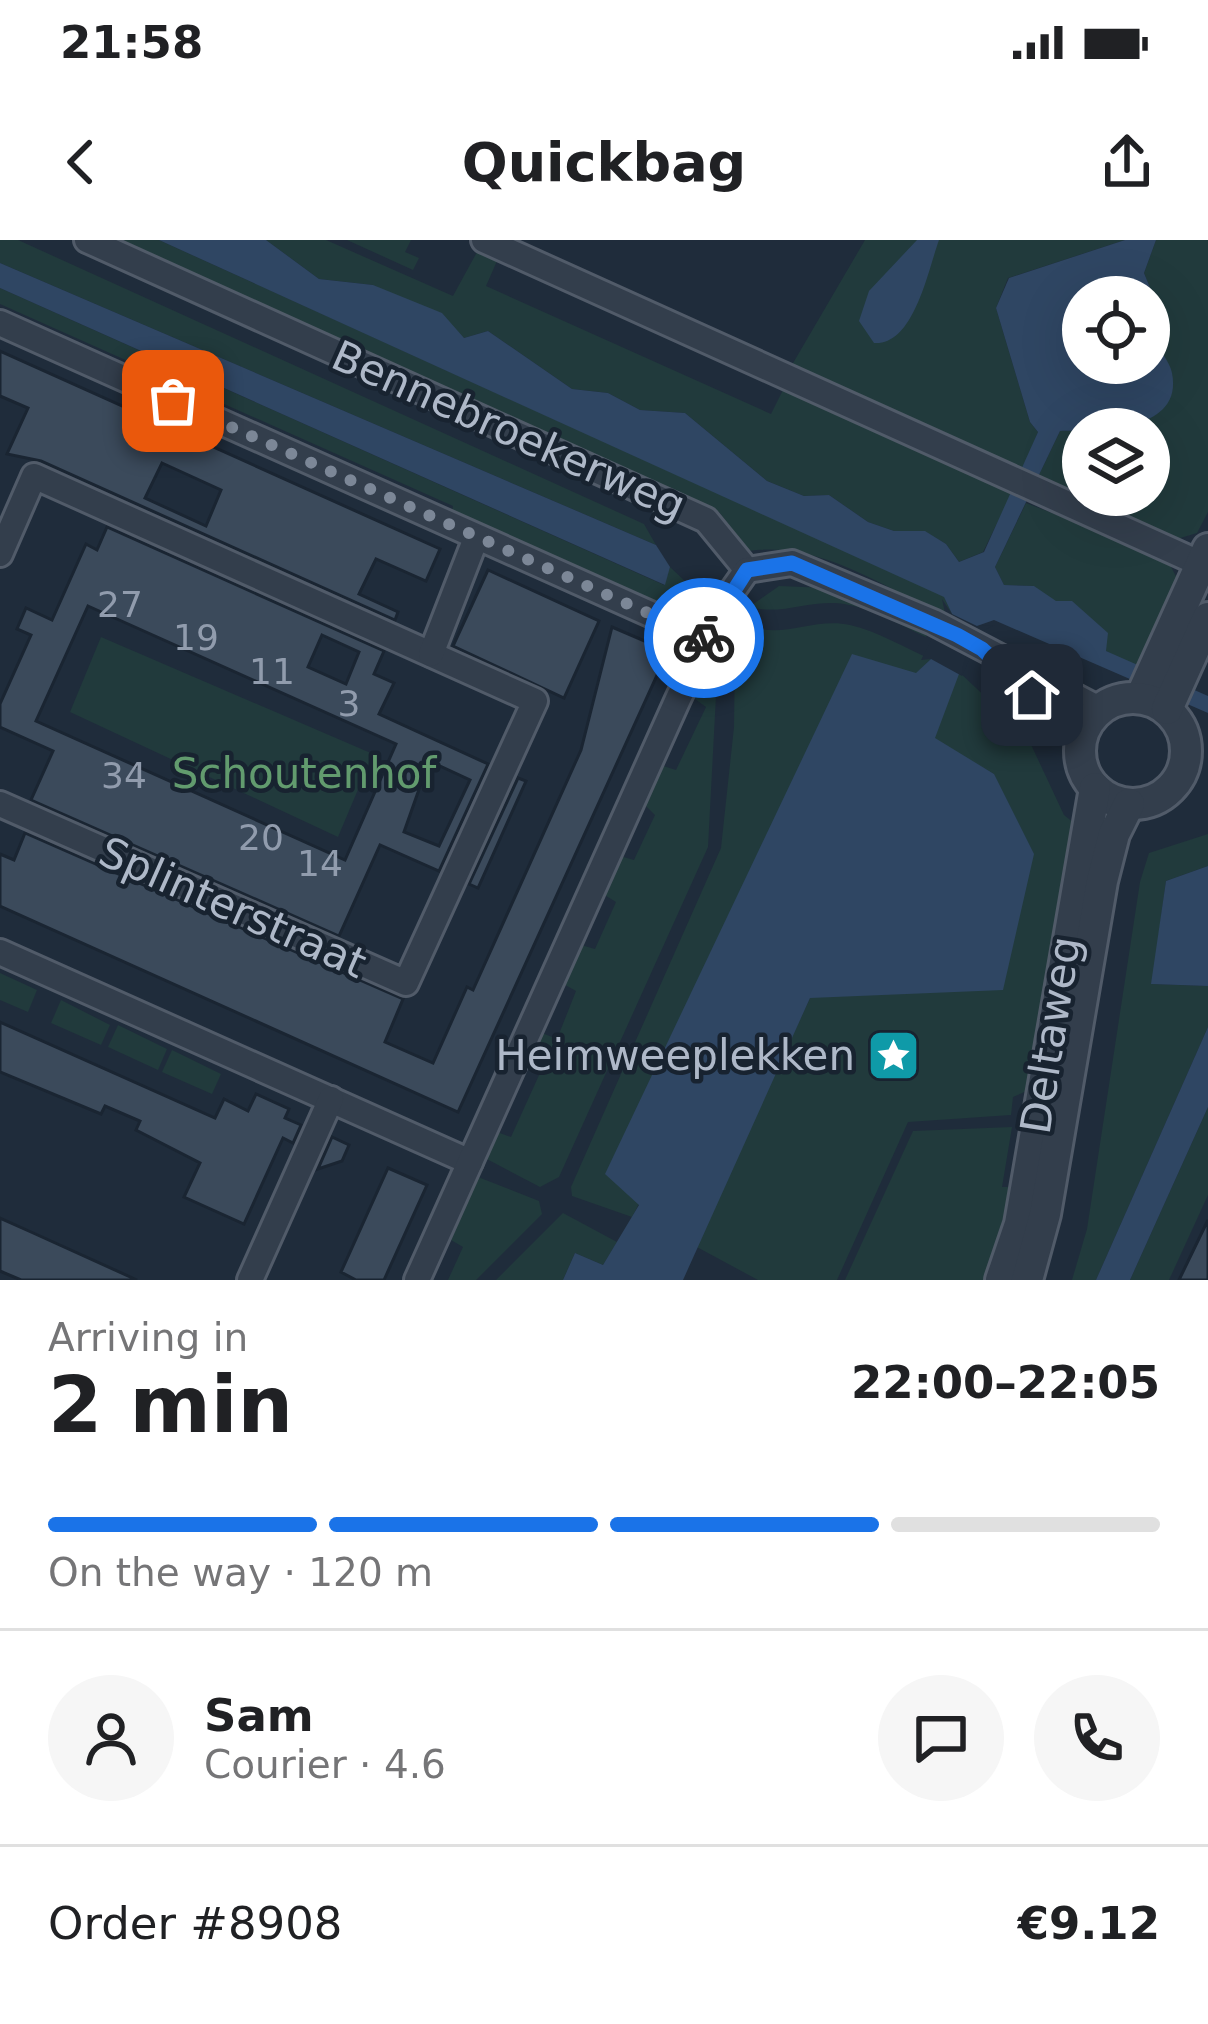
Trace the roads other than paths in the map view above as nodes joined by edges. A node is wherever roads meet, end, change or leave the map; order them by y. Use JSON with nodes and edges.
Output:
{"nodes":[{"id":1,"x":87,"y":240,"type":"edge"},
{"id":2,"x":484,"y":240,"type":"edge"},
{"id":3,"x":0,"y":323,"type":"edge"},
{"id":4,"x":476,"y":538,"type":"junction"},
{"id":5,"x":0,"y":554,"type":"edge"},
{"id":6,"x":1205,"y":557,"type":"edge"},
{"id":7,"x":747,"y":570,"type":"junction"},
{"id":8,"x":1208,"y":618,"type":"edge"},
{"id":9,"x":706,"y":639,"type":"junction"},
{"id":10,"x":982,"y":649,"type":"junction"},
{"id":11,"x":430,"y":653,"type":"junction"},
{"id":12,"x":1160,"y":690,"type":"junction"},
{"id":13,"x":1099,"y":709,"type":"junction"},
{"id":14,"x":1081,"y":736,"type":"junction"},
{"id":15,"x":1198,"y":753,"type":"edge"},
{"id":16,"x":1175,"y":784,"type":"junction"},
{"id":17,"x":1208,"y":784,"type":"edge"},
{"id":18,"x":1095,"y":788,"type":"junction"},
{"id":19,"x":0,"y":804,"type":"edge"},
{"id":20,"x":1129,"y":804,"type":"junction"},
{"id":21,"x":0,"y":952,"type":"edge"},
{"id":22,"x":331,"y":1099,"type":"junction"},
{"id":23,"x":470,"y":1162,"type":"junction"},
{"id":24,"x":250,"y":1280,"type":"edge"},
{"id":25,"x":417,"y":1280,"type":"edge"},
{"id":26,"x":1000,"y":1280,"type":"edge"},
{"id":27,"x":1028,"y":1280,"type":"edge"}],
"edges":[{"from":1,"to":7,"type":"street","name":"Bennebroekerweg"},
{"from":2,"to":6,"type":"street"},
{"from":3,"to":4,"type":"street"},
{"from":4,"to":9,"type":"street"},
{"from":4,"to":11,"type":"street"},
{"from":5,"to":11,"type":"street","name":"Splinterstraat"},
{"from":6,"to":12,"type":"street"},
{"from":7,"to":9,"type":"street"},
{"from":7,"to":10,"type":"street"},
{"from":8,"to":12,"type":"street"},
{"from":9,"to":23,"type":"street"},
{"from":10,"to":13,"type":"street"},
{"from":10,"to":14,"type":"street"},
{"from":11,"to":19,"type":"street","name":"Splinterstraat"},
{"from":12,"to":13,"type":"street"},
{"from":12,"to":15,"type":"street"},
{"from":13,"to":14,"type":"street"},
{"from":14,"to":18,"type":"street"},
{"from":15,"to":16,"type":"street"},
{"from":16,"to":17,"type":"street"},
{"from":16,"to":20,"type":"street"},
{"from":18,"to":20,"type":"street"},
{"from":18,"to":26,"type":"street","name":"Deltaweg"},
{"from":20,"to":27,"type":"street","name":"Deltaweg"},
{"from":21,"to":22,"type":"street"},
{"from":22,"to":23,"type":"street"},
{"from":22,"to":24,"type":"street"},
{"from":23,"to":25,"type":"street"}]}
